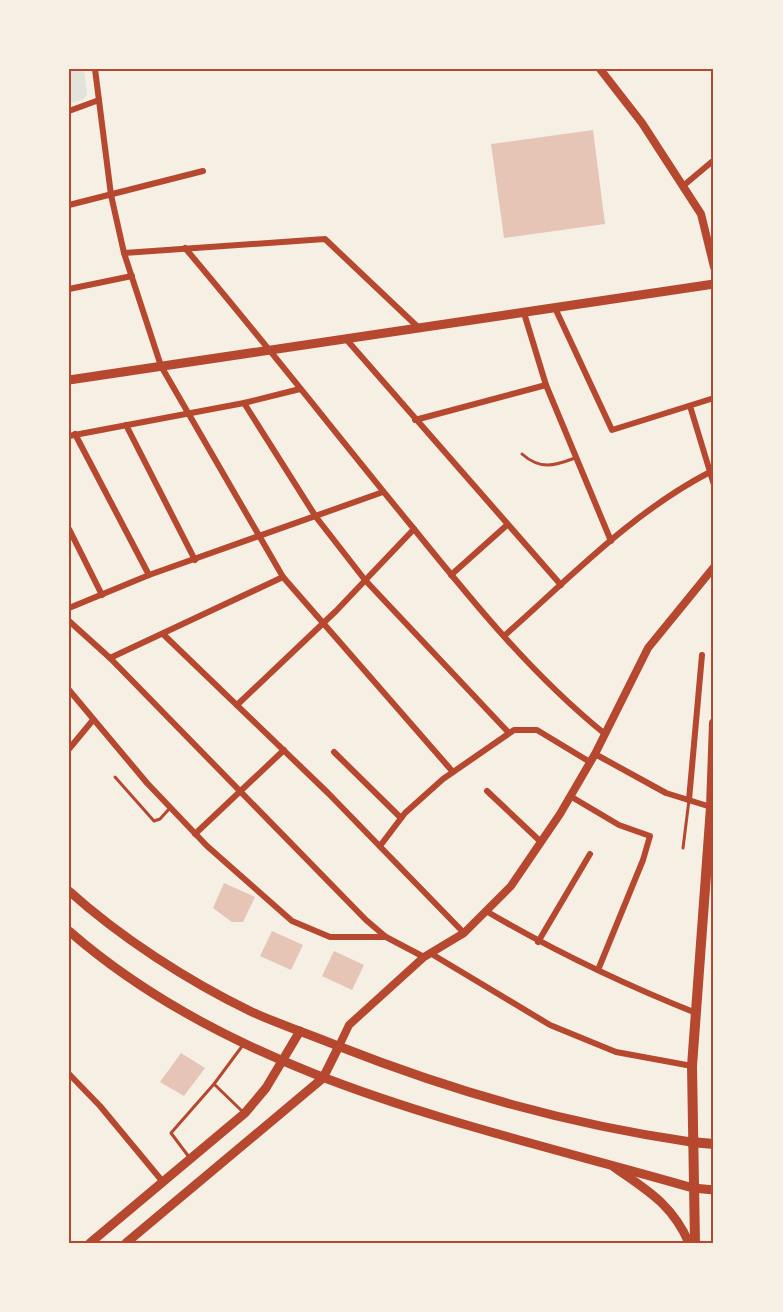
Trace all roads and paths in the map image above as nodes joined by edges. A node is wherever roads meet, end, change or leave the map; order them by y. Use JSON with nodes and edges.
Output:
{"nodes":[{"id":1,"x":94,"y":69,"type":"edge"},
{"id":2,"x":600,"y":69,"type":"edge"},
{"id":3,"x":99,"y":100,"type":"junction"},
{"id":4,"x":69,"y":111,"type":"edge"},
{"id":5,"x":714,"y":160,"type":"edge"},
{"id":6,"x":203,"y":171,"type":"dead end"},
{"id":7,"x":683,"y":186,"type":"junction"},
{"id":8,"x":111,"y":195,"type":"junction"},
{"id":9,"x":69,"y":206,"type":"edge"},
{"id":10,"x":185,"y":248,"type":"junction"},
{"id":11,"x":124,"y":253,"type":"junction"},
{"id":12,"x":714,"y":267,"type":"edge"},
{"id":13,"x":132,"y":276,"type":"junction"},
{"id":14,"x":714,"y":284,"type":"edge"},
{"id":15,"x":69,"y":289,"type":"edge"},
{"id":16,"x":555,"y":308,"type":"junction"},
{"id":17,"x":524,"y":313,"type":"junction"},
{"id":18,"x":420,"y":329,"type":"junction"},
{"id":19,"x":346,"y":339,"type":"junction"},
{"id":20,"x":272,"y":351,"type":"junction"},
{"id":21,"x":161,"y":366,"type":"junction"},
{"id":22,"x":69,"y":380,"type":"edge"},
{"id":23,"x":546,"y":386,"type":"junction"},
{"id":24,"x":300,"y":389,"type":"junction"},
{"id":25,"x":714,"y":398,"type":"edge"},
{"id":26,"x":244,"y":403,"type":"junction"},
{"id":27,"x":690,"y":406,"type":"junction"},
{"id":28,"x":189,"y":412,"type":"junction"},
{"id":29,"x":415,"y":420,"type":"junction"},
{"id":30,"x":126,"y":425,"type":"junction"},
{"id":31,"x":72,"y":435,"type":"edge"},
{"id":32,"x":522,"y":454,"type":"dead end"},
{"id":33,"x":575,"y":458,"type":"junction"},
{"id":34,"x":710,"y":472,"type":"junction"},
{"id":35,"x":714,"y":486,"type":"edge"},
{"id":36,"x":383,"y":492,"type":"junction"},
{"id":37,"x":316,"y":517,"type":"junction"},
{"id":38,"x":507,"y":525,"type":"junction"},
{"id":39,"x":69,"y":529,"type":"edge"},
{"id":40,"x":414,"y":529,"type":"junction"},
{"id":41,"x":259,"y":537,"type":"junction"},
{"id":42,"x":611,"y":540,"type":"junction"},
{"id":43,"x":195,"y":560,"type":"junction"},
{"id":44,"x":714,"y":567,"type":"edge"},
{"id":45,"x":149,"y":575,"type":"junction"},
{"id":46,"x":451,"y":575,"type":"junction"},
{"id":47,"x":283,"y":577,"type":"junction"},
{"id":48,"x":365,"y":580,"type":"junction"},
{"id":49,"x":561,"y":585,"type":"junction"},
{"id":50,"x":102,"y":595,"type":"junction"},
{"id":51,"x":69,"y":608,"type":"edge"},
{"id":52,"x":69,"y":621,"type":"edge"},
{"id":53,"x":324,"y":622,"type":"junction"},
{"id":54,"x":164,"y":635,"type":"junction"},
{"id":55,"x":504,"y":636,"type":"junction"},
{"id":56,"x":702,"y":655,"type":"dead end"},
{"id":57,"x":110,"y":658,"type":"junction"},
{"id":58,"x":69,"y":690,"type":"edge"},
{"id":59,"x":237,"y":705,"type":"junction"},
{"id":60,"x":93,"y":720,"type":"junction"},
{"id":61,"x":714,"y":723,"type":"edge"},
{"id":62,"x":509,"y":733,"type":"junction"},
{"id":63,"x":605,"y":734,"type":"junction"},
{"id":64,"x":69,"y":748,"type":"edge"},
{"id":65,"x":284,"y":750,"type":"junction"},
{"id":66,"x":334,"y":752,"type":"dead end"},
{"id":67,"x":593,"y":758,"type":"junction"},
{"id":68,"x":453,"y":772,"type":"junction"},
{"id":69,"x":115,"y":777,"type":"dead end"},
{"id":70,"x":488,"y":791,"type":"dead end"},
{"id":71,"x":239,"y":792,"type":"junction"},
{"id":72,"x":570,"y":796,"type":"junction"},
{"id":73,"x":689,"y":800,"type":"junction"},
{"id":74,"x":170,"y":807,"type":"junction"},
{"id":75,"x":711,"y":807,"type":"junction"},
{"id":76,"x":401,"y":818,"type":"junction"},
{"id":77,"x":195,"y":834,"type":"junction"},
{"id":78,"x":541,"y":842,"type":"junction"},
{"id":79,"x":380,"y":846,"type":"junction"},
{"id":80,"x":683,"y":848,"type":"dead end"},
{"id":81,"x":590,"y":854,"type":"dead end"},
{"id":82,"x":69,"y":891,"type":"edge"},
{"id":83,"x":486,"y":911,"type":"junction"},
{"id":84,"x":464,"y":933,"type":"junction"},
{"id":85,"x":71,"y":936,"type":"edge"},
{"id":86,"x":386,"y":937,"type":"junction"},
{"id":87,"x":538,"y":942,"type":"junction"},
{"id":88,"x":427,"y":955,"type":"junction"},
{"id":89,"x":598,"y":970,"type":"junction"},
{"id":90,"x":696,"y":1013,"type":"junction"},
{"id":91,"x":300,"y":1031,"type":"junction"},
{"id":92,"x":244,"y":1043,"type":"junction"},
{"id":93,"x":339,"y":1046,"type":"junction"},
{"id":94,"x":284,"y":1060,"type":"junction"},
{"id":95,"x":692,"y":1066,"type":"junction"},
{"id":96,"x":69,"y":1074,"type":"edge"},
{"id":97,"x":323,"y":1078,"type":"junction"},
{"id":98,"x":214,"y":1084,"type":"junction"},
{"id":99,"x":245,"y":1113,"type":"junction"},
{"id":100,"x":691,"y":1142,"type":"junction"},
{"id":101,"x":714,"y":1144,"type":"edge"},
{"id":102,"x":190,"y":1159,"type":"junction"},
{"id":103,"x":607,"y":1163,"type":"junction"},
{"id":104,"x":163,"y":1182,"type":"junction"},
{"id":105,"x":693,"y":1188,"type":"junction"},
{"id":106,"x":714,"y":1190,"type":"edge"},
{"id":107,"x":90,"y":1243,"type":"edge"},
{"id":108,"x":126,"y":1243,"type":"edge"},
{"id":109,"x":689,"y":1243,"type":"edge"},
{"id":110,"x":694,"y":1243,"type":"edge"}],
"edges":[{"from":1,"to":3,"type":"street"},
{"from":2,"to":7,"type":"street"},
{"from":3,"to":4,"type":"street"},
{"from":3,"to":8,"type":"street"},
{"from":5,"to":7,"type":"street"},
{"from":6,"to":8,"type":"street"},
{"from":7,"to":12,"type":"street"},
{"from":8,"to":9,"type":"street"},
{"from":8,"to":11,"type":"street"},
{"from":10,"to":11,"type":"street"},
{"from":10,"to":18,"type":"street"},
{"from":10,"to":20,"type":"street"},
{"from":11,"to":13,"type":"street"},
{"from":13,"to":15,"type":"street"},
{"from":13,"to":21,"type":"street"},
{"from":14,"to":16,"type":"main road"},
{"from":16,"to":17,"type":"main road"},
{"from":16,"to":27,"type":"street"},
{"from":17,"to":18,"type":"main road"},
{"from":17,"to":23,"type":"street"},
{"from":18,"to":19,"type":"main road"},
{"from":19,"to":20,"type":"main road"},
{"from":19,"to":29,"type":"street"},
{"from":20,"to":21,"type":"main road"},
{"from":20,"to":24,"type":"street"},
{"from":21,"to":22,"type":"main road"},
{"from":21,"to":28,"type":"street"},
{"from":23,"to":29,"type":"street"},
{"from":23,"to":33,"type":"street"},
{"from":24,"to":26,"type":"street"},
{"from":24,"to":36,"type":"street"},
{"from":25,"to":27,"type":"street"},
{"from":26,"to":28,"type":"street"},
{"from":26,"to":37,"type":"street"},
{"from":27,"to":34,"type":"street"},
{"from":28,"to":30,"type":"street"},
{"from":28,"to":41,"type":"street"},
{"from":29,"to":38,"type":"street"},
{"from":30,"to":31,"type":"street"},
{"from":30,"to":43,"type":"street"},
{"from":31,"to":45,"type":"street"},
{"from":32,"to":33,"type":"lane"},
{"from":33,"to":42,"type":"street"},
{"from":34,"to":35,"type":"street"},
{"from":34,"to":42,"type":"street"},
{"from":36,"to":37,"type":"street"},
{"from":36,"to":40,"type":"street"},
{"from":37,"to":41,"type":"street"},
{"from":37,"to":48,"type":"street"},
{"from":38,"to":46,"type":"street"},
{"from":38,"to":49,"type":"street"},
{"from":39,"to":50,"type":"street"},
{"from":40,"to":46,"type":"street"},
{"from":40,"to":48,"type":"street"},
{"from":41,"to":43,"type":"street"},
{"from":41,"to":47,"type":"street"},
{"from":42,"to":49,"type":"street"},
{"from":43,"to":45,"type":"street"},
{"from":44,"to":63,"type":"street"},
{"from":45,"to":50,"type":"street"},
{"from":46,"to":55,"type":"street"},
{"from":47,"to":53,"type":"street"},
{"from":47,"to":54,"type":"street"},
{"from":48,"to":53,"type":"street"},
{"from":48,"to":62,"type":"street"},
{"from":49,"to":55,"type":"street"},
{"from":50,"to":51,"type":"street"},
{"from":52,"to":57,"type":"street"},
{"from":53,"to":59,"type":"street"},
{"from":53,"to":68,"type":"street"},
{"from":54,"to":57,"type":"street"},
{"from":54,"to":59,"type":"street"},
{"from":55,"to":63,"type":"street"},
{"from":56,"to":73,"type":"street"},
{"from":57,"to":71,"type":"street"},
{"from":58,"to":60,"type":"street"},
{"from":59,"to":65,"type":"street"},
{"from":60,"to":64,"type":"street"},
{"from":60,"to":74,"type":"street"},
{"from":61,"to":75,"type":"main road"},
{"from":62,"to":67,"type":"street"},
{"from":62,"to":68,"type":"street"},
{"from":63,"to":67,"type":"street"},
{"from":65,"to":71,"type":"street"},
{"from":65,"to":79,"type":"street"},
{"from":66,"to":76,"type":"street"},
{"from":67,"to":72,"type":"street"},
{"from":67,"to":73,"type":"street"},
{"from":68,"to":76,"type":"street"},
{"from":69,"to":74,"type":"lane"},
{"from":70,"to":78,"type":"street"},
{"from":71,"to":77,"type":"street"},
{"from":71,"to":86,"type":"street"},
{"from":72,"to":78,"type":"street"},
{"from":72,"to":89,"type":"street"},
{"from":73,"to":75,"type":"street"},
{"from":73,"to":80,"type":"lane"},
{"from":74,"to":77,"type":"street"},
{"from":75,"to":90,"type":"main road"},
{"from":76,"to":79,"type":"street"},
{"from":77,"to":86,"type":"street"},
{"from":78,"to":83,"type":"street"},
{"from":79,"to":84,"type":"street"},
{"from":81,"to":87,"type":"street"},
{"from":82,"to":91,"type":"main road"},
{"from":83,"to":84,"type":"street"},
{"from":83,"to":87,"type":"street"},
{"from":84,"to":88,"type":"street"},
{"from":85,"to":92,"type":"main road"},
{"from":86,"to":88,"type":"street"},
{"from":87,"to":89,"type":"street"},
{"from":88,"to":93,"type":"street"},
{"from":88,"to":95,"type":"street"},
{"from":89,"to":90,"type":"street"},
{"from":90,"to":95,"type":"main road"},
{"from":91,"to":93,"type":"main road"},
{"from":91,"to":94,"type":"main road"},
{"from":92,"to":94,"type":"main road"},
{"from":92,"to":98,"type":"lane"},
{"from":93,"to":97,"type":"main road"},
{"from":93,"to":100,"type":"main road"},
{"from":94,"to":97,"type":"main road"},
{"from":94,"to":99,"type":"main road"},
{"from":95,"to":100,"type":"main road"},
{"from":96,"to":104,"type":"street"},
{"from":97,"to":103,"type":"main road"},
{"from":97,"to":108,"type":"main road"},
{"from":98,"to":99,"type":"lane"},
{"from":98,"to":102,"type":"lane"},
{"from":99,"to":102,"type":"main road"},
{"from":100,"to":101,"type":"main road"},
{"from":100,"to":105,"type":"main road"},
{"from":102,"to":104,"type":"main road"},
{"from":103,"to":105,"type":"main road"},
{"from":103,"to":109,"type":"main road"},
{"from":104,"to":107,"type":"main road"},
{"from":105,"to":106,"type":"main road"},
{"from":105,"to":110,"type":"main road"}]}
